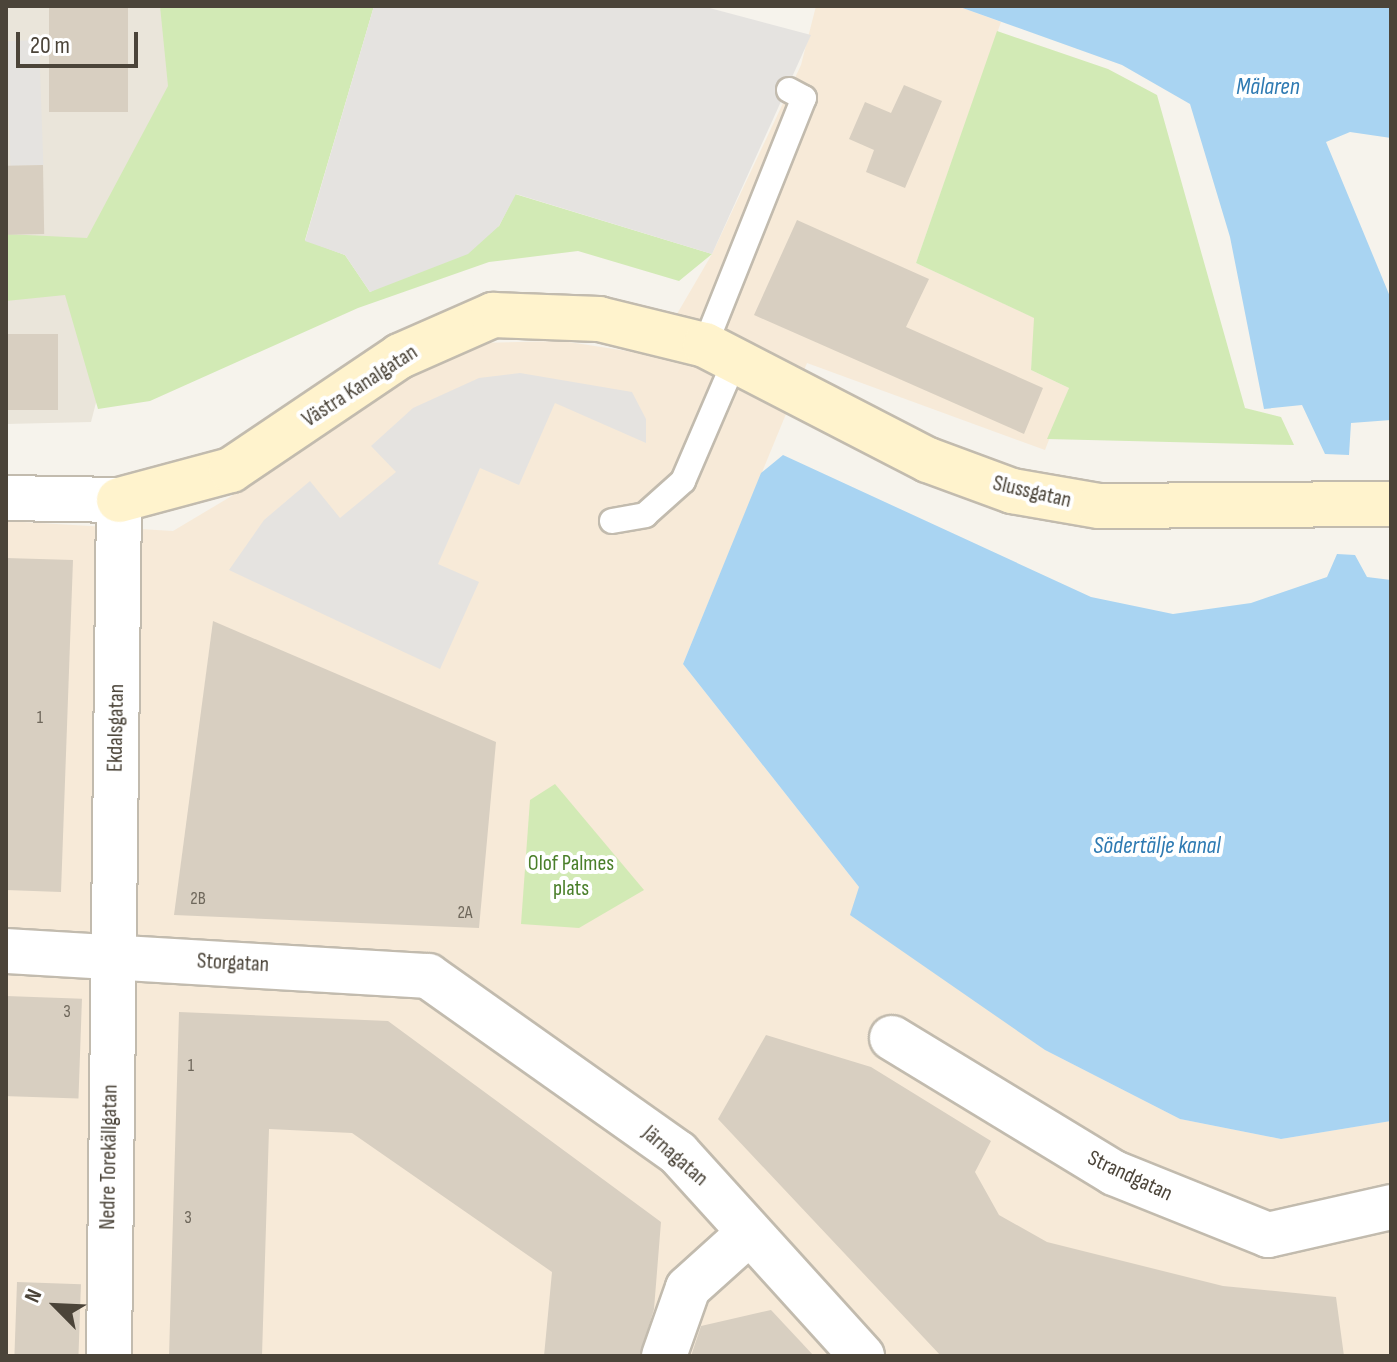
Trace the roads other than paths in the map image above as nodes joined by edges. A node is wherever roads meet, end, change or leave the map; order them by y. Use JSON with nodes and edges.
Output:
{"nodes":[{"id":1,"x":789,"y":90,"type":"dead end"},
{"id":2,"x":720,"y":353,"type":"junction"},
{"id":3,"x":6,"y":498,"type":"edge"},
{"id":4,"x":119,"y":500,"type":"junction"},
{"id":5,"x":1391,"y":504,"type":"edge"},
{"id":6,"x":612,"y":521,"type":"dead end"},
{"id":7,"x":6,"y":951,"type":"edge"},
{"id":8,"x":113,"y":957,"type":"junction"},
{"id":9,"x":457,"y":990,"type":"joint"},
{"id":10,"x":892,"y":1038,"type":"dead end"},
{"id":11,"x":1391,"y":1207,"type":"edge"},
{"id":12,"x":749,"y":1233,"type":"junction"},
{"id":13,"x":109,"y":1356,"type":"edge"},
{"id":14,"x":664,"y":1356,"type":"edge"},
{"id":15,"x":862,"y":1356,"type":"edge"}],
"edges":[{"from":1,"to":2,"type":"lane"},
{"from":2,"to":4,"type":"street","name":"Västra Kanalgatan"},
{"from":2,"to":5,"type":"street","name":"Slussgatan"},
{"from":2,"to":6,"type":"lane"},
{"from":3,"to":4,"type":"street"},
{"from":4,"to":8,"type":"street","name":"Ekdalsgatan"},
{"from":7,"to":8,"type":"street","name":"Storgatan"},
{"from":8,"to":9,"type":"street","name":"Storgatan"},
{"from":8,"to":13,"type":"street","name":"Nedre Torekällgatan"},
{"from":9,"to":12,"type":"street","name":"Järnagatan"},
{"from":10,"to":11,"type":"street","name":"Strandgatan"},
{"from":12,"to":14,"type":"street"},
{"from":12,"to":15,"type":"street","name":"Järnagatan"}]}
